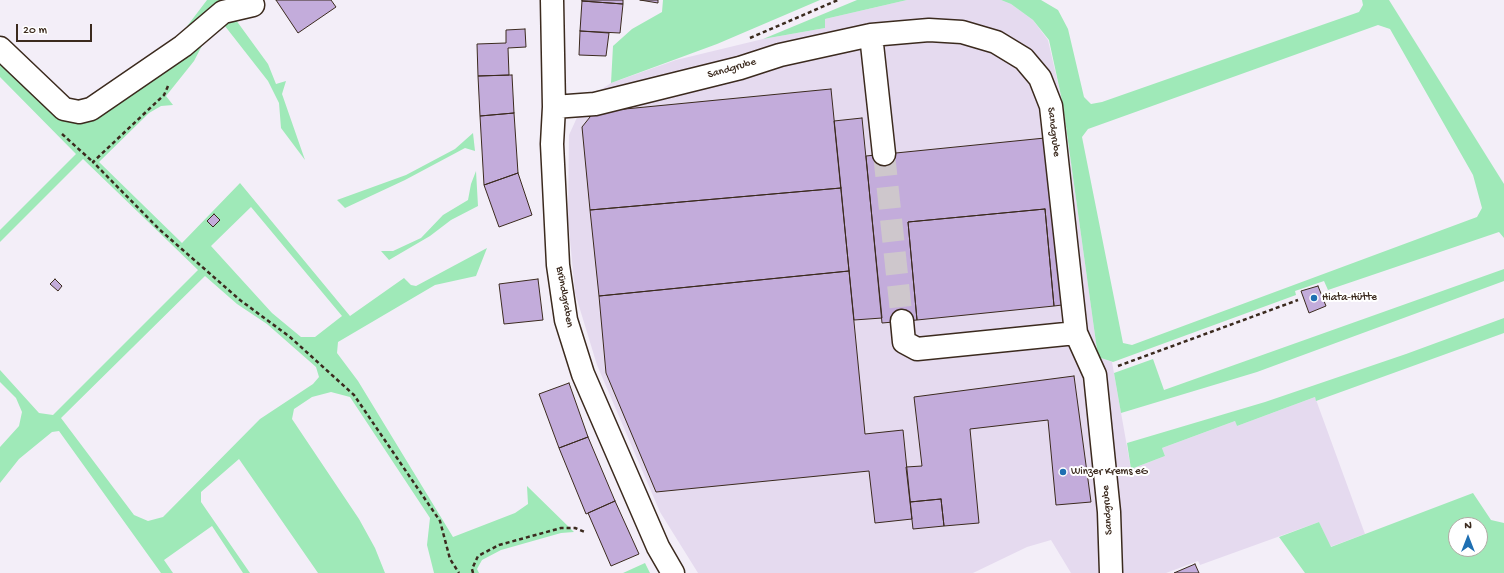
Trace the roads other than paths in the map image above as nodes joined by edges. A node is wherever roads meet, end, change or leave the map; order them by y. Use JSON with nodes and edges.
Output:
{"nodes":[{"id":1,"x":552,"y":0,"type":"edge"},
{"id":2,"x":253,"y":5,"type":"dead end"},
{"id":3,"x":871,"y":35,"type":"junction"},
{"id":4,"x":0,"y":48,"type":"edge"},
{"id":5,"x":554,"y":107,"type":"junction"},
{"id":6,"x":884,"y":154,"type":"tunnel mouth"},
{"id":7,"x":902,"y":322,"type":"tunnel mouth"},
{"id":8,"x":1076,"y":333,"type":"junction"},
{"id":9,"x":673,"y":573,"type":"edge"},
{"id":10,"x":1111,"y":573,"type":"edge"}],
"edges":[{"from":1,"to":5,"type":"street","name":"Bründlgraben"},
{"from":2,"to":4,"type":"street"},
{"from":3,"to":5,"type":"street","name":"Sandgrube"},
{"from":3,"to":6,"type":"street"},
{"from":3,"to":8,"type":"street","name":"Sandgrube"},
{"from":5,"to":9,"type":"street","name":"Bründlgraben"},
{"from":7,"to":8,"type":"street"},
{"from":8,"to":10,"type":"street","name":"Sandgrube"}]}
